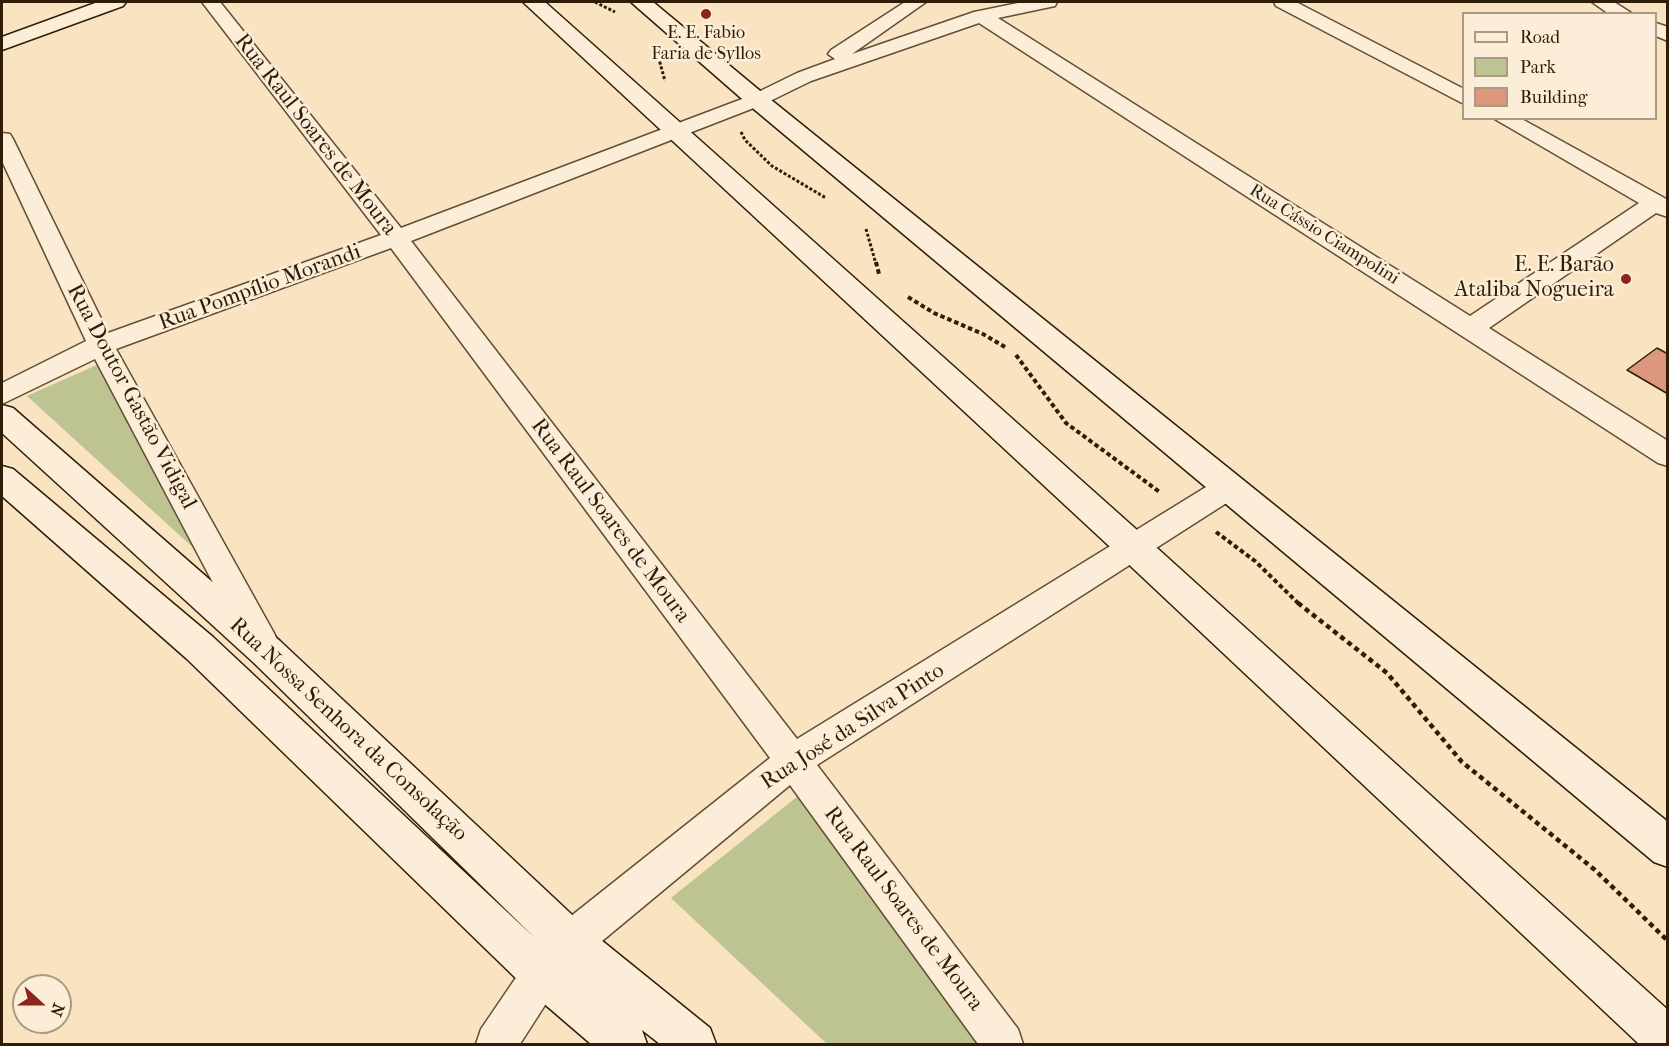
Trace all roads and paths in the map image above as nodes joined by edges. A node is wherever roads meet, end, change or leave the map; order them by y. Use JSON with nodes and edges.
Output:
{"nodes":[{"id":1,"x":67,"y":2,"type":"edge"},
{"id":2,"x":116,"y":2,"type":"edge"},
{"id":3,"x":211,"y":2,"type":"edge"},
{"id":4,"x":533,"y":2,"type":"edge"},
{"id":5,"x":595,"y":2,"type":"edge"},
{"id":6,"x":917,"y":2,"type":"edge"},
{"id":7,"x":1048,"y":2,"type":"edge"},
{"id":8,"x":1283,"y":2,"type":"edge"},
{"id":9,"x":1601,"y":2,"type":"edge"},
{"id":10,"x":632,"y":9,"type":"edge"},
{"id":11,"x":1620,"y":12,"type":"edge"},
{"id":12,"x":981,"y":16,"type":"junction"},
{"id":13,"x":2,"y":24,"type":"edge"},
{"id":14,"x":2,"y":44,"type":"edge"},
{"id":15,"x":654,"y":45,"type":"dead end"},
{"id":16,"x":804,"y":77,"type":"junction"},
{"id":17,"x":669,"y":86,"type":"dead end"},
{"id":18,"x":1462,"y":97,"type":"edge"},
{"id":19,"x":757,"y":100,"type":"junction"},
{"id":20,"x":728,"y":109,"type":"junction"},
{"id":21,"x":1507,"y":120,"type":"edge"},
{"id":22,"x":675,"y":129,"type":"junction"},
{"id":23,"x":2,"y":139,"type":"edge"},
{"id":24,"x":832,"y":200,"type":"dead end"},
{"id":25,"x":1661,"y":207,"type":"edge"},
{"id":26,"x":861,"y":220,"type":"dead end"},
{"id":27,"x":396,"y":238,"type":"junction"},
{"id":28,"x":885,"y":279,"type":"dead end"},
{"id":29,"x":899,"y":291,"type":"dead end"},
{"id":30,"x":1471,"y":328,"type":"junction"},
{"id":31,"x":101,"y":345,"type":"junction"},
{"id":32,"x":1006,"y":348,"type":"dead end"},
{"id":33,"x":1014,"y":353,"type":"dead end"},
{"id":34,"x":2,"y":394,"type":"edge"},
{"id":35,"x":2,"y":416,"type":"edge"},
{"id":36,"x":1668,"y":455,"type":"edge"},
{"id":37,"x":2,"y":478,"type":"edge"},
{"id":38,"x":1229,"y":487,"type":"junction"},
{"id":39,"x":1188,"y":511,"type":"junction"},
{"id":40,"x":1134,"y":548,"type":"junction"},
{"id":41,"x":267,"y":652,"type":"junction"},
{"id":42,"x":793,"y":760,"type":"junction"},
{"id":43,"x":1668,"y":848,"type":"edge"},
{"id":44,"x":1668,"y":941,"type":"edge"},
{"id":45,"x":570,"y":942,"type":"junction"},
{"id":46,"x":542,"y":974,"type":"junction"},
{"id":47,"x":1668,"y":1041,"type":"edge"},
{"id":48,"x":496,"y":1044,"type":"edge"},
{"id":49,"x":625,"y":1044,"type":"edge"},
{"id":50,"x":694,"y":1044,"type":"edge"},
{"id":51,"x":1003,"y":1044,"type":"edge"}],
"edges":[{"from":1,"to":13,"type":"street"},
{"from":2,"to":14,"type":"street"},
{"from":3,"to":27,"type":"street","name":"Rua Raul Soares de Moura"},
{"from":4,"to":22,"type":"street"},
{"from":5,"to":10,"type":"path"},
{"from":6,"to":16,"type":"street"},
{"from":7,"to":12,"type":"street"},
{"from":8,"to":18,"type":"street"},
{"from":9,"to":11,"type":"street"},
{"from":10,"to":19,"type":"street"},
{"from":12,"to":16,"type":"street"},
{"from":12,"to":30,"type":"street","name":"Rua Cássio Ciampolini"},
{"from":15,"to":17,"type":"path"},
{"from":16,"to":19,"type":"street","name":"Rua Pompílio Morandi"},
{"from":19,"to":20,"type":"street","name":"Rua Pompílio Morandi"},
{"from":19,"to":38,"type":"street"},
{"from":20,"to":22,"type":"street","name":"Rua Pompílio Morandi"},
{"from":20,"to":24,"type":"path"},
{"from":21,"to":25,"type":"street"},
{"from":22,"to":27,"type":"street","name":"Rua Pompílio Morandi"},
{"from":22,"to":40,"type":"street"},
{"from":23,"to":31,"type":"street","name":"Rua Doutor Gastão Vidigal"},
{"from":25,"to":30,"type":"street"},
{"from":26,"to":28,"type":"path"},
{"from":27,"to":31,"type":"street","name":"Rua Pompílio Morandi"},
{"from":27,"to":42,"type":"street","name":"Rua Raul Soares de Moura"},
{"from":29,"to":32,"type":"path"},
{"from":30,"to":36,"type":"street","name":"Rua Cássio Ciampolini"},
{"from":31,"to":34,"type":"street","name":"Rua Pompílio Morandi"},
{"from":31,"to":41,"type":"street","name":"Rua Doutor Gastão Vidigal"},
{"from":33,"to":39,"type":"path"},
{"from":35,"to":41,"type":"street","name":"Rua Nossa Senhora da Consolação"},
{"from":37,"to":46,"type":"street","name":"Rua Nossa Senhora da Consolação"},
{"from":38,"to":39,"type":"street","name":"Rua José da Silva Pinto"},
{"from":38,"to":43,"type":"street"},
{"from":39,"to":40,"type":"street","name":"Rua José da Silva Pinto"},
{"from":39,"to":44,"type":"path"},
{"from":40,"to":42,"type":"street","name":"Rua José da Silva Pinto"},
{"from":40,"to":47,"type":"street"},
{"from":41,"to":45,"type":"street","name":"Rua Nossa Senhora da Consolação"},
{"from":42,"to":45,"type":"street","name":"Rua José da Silva Pinto"},
{"from":42,"to":51,"type":"street","name":"Rua Raul Soares de Moura"},
{"from":45,"to":46,"type":"street","name":"Rua José da Silva Pinto"},
{"from":45,"to":50,"type":"street","name":"Rua Nossa Senhora da Consolação"},
{"from":46,"to":48,"type":"street","name":"Rua José da Silva Pinto"},
{"from":46,"to":49,"type":"street","name":"Rua Nossa Senhora da Consolação"}]}
